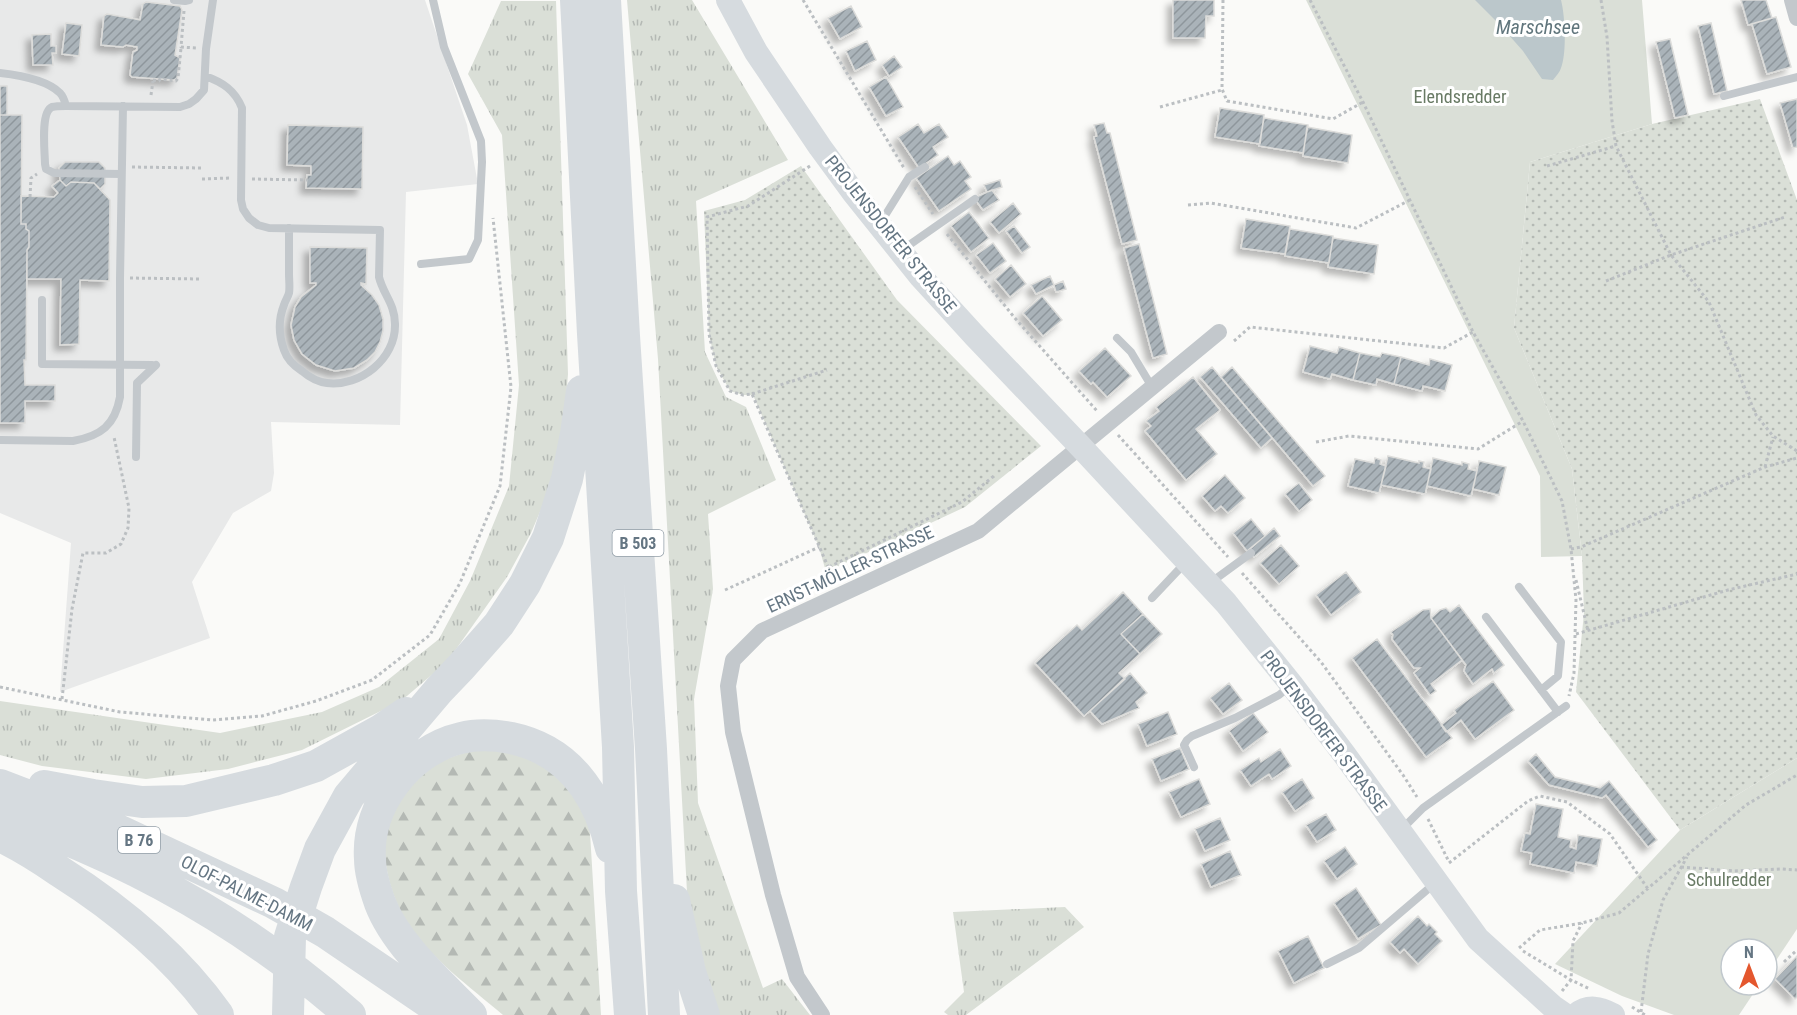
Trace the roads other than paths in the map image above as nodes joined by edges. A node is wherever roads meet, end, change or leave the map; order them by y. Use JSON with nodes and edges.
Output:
{"nodes":[{"id":1,"x":174,"y":0,"type":"edge"},
{"id":2,"x":213,"y":0,"type":"edge"},
{"id":3,"x":433,"y":0,"type":"edge"},
{"id":4,"x":576,"y":0,"type":"edge"},
{"id":5,"x":605,"y":0,"type":"edge"},
{"id":6,"x":728,"y":0,"type":"edge"},
{"id":7,"x":1792,"y":0,"type":"edge"},
{"id":8,"x":187,"y":1,"type":"edge"},
{"id":9,"x":1797,"y":18,"type":"edge"},
{"id":10,"x":0,"y":73,"type":"edge"},
{"id":11,"x":205,"y":76,"type":"junction"},
{"id":12,"x":1797,"y":77,"type":"edge"},
{"id":13,"x":1724,"y":96,"type":"dead end"},
{"id":14,"x":66,"y":106,"type":"junction"},
{"id":15,"x":123,"y":106,"type":"junction"},
{"id":16,"x":925,"y":167,"type":"dead end"},
{"id":17,"x":122,"y":174,"type":"junction"},
{"id":18,"x":975,"y":199,"type":"dead end"},
{"id":19,"x":879,"y":225,"type":"junction"},
{"id":20,"x":289,"y":228,"type":"junction"},
{"id":21,"x":901,"y":251,"type":"junction"},
{"id":22,"x":421,"y":264,"type":"dead end"},
{"id":23,"x":42,"y":300,"type":"dead end"},
{"id":24,"x":593,"y":334,"type":"junction"},
{"id":25,"x":1117,"y":338,"type":"dead end"},
{"id":26,"x":1225,"y":338,"type":"road end"},
{"id":27,"x":119,"y":365,"type":"junction"},
{"id":28,"x":1152,"y":387,"type":"junction"},
{"id":29,"x":0,"y":440,"type":"edge"},
{"id":30,"x":1081,"y":447,"type":"junction"},
{"id":31,"x":136,"y":457,"type":"dead end"},
{"id":32,"x":1251,"y":553,"type":"dead end"},
{"id":33,"x":1187,"y":561,"type":"junction"},
{"id":34,"x":1209,"y":584,"type":"junction"},
{"id":35,"x":1519,"y":587,"type":"dead end"},
{"id":36,"x":1152,"y":598,"type":"dead end"},
{"id":37,"x":1486,"y":616,"type":"dead end"},
{"id":38,"x":1291,"y":684,"type":"junction"},
{"id":39,"x":438,"y":690,"type":"junction"},
{"id":40,"x":1541,"y":690,"type":"junction"},
{"id":41,"x":1566,"y":706,"type":"road end"},
{"id":42,"x":1558,"y":712,"type":"junction"},
{"id":43,"x":651,"y":749,"type":"junction"},
{"id":44,"x":1194,"y":767,"type":"dead end"},
{"id":45,"x":0,"y":776,"type":"edge"},
{"id":46,"x":0,"y":785,"type":"edge"},
{"id":47,"x":0,"y":818,"type":"edge"},
{"id":48,"x":1399,"y":831,"type":"junction"},
{"id":49,"x":0,"y":836,"type":"edge"},
{"id":50,"x":1446,"y":872,"type":"junction"},
{"id":51,"x":621,"y":891,"type":"junction"},
{"id":52,"x":1328,"y":964,"type":"dead end"},
{"id":53,"x":218,"y":1015,"type":"edge"},
{"id":54,"x":288,"y":1015,"type":"edge"},
{"id":55,"x":350,"y":1015,"type":"edge"},
{"id":56,"x":447,"y":1015,"type":"edge"},
{"id":57,"x":471,"y":1015,"type":"edge"},
{"id":58,"x":630,"y":1015,"type":"edge"},
{"id":59,"x":664,"y":1015,"type":"edge"},
{"id":60,"x":704,"y":1015,"type":"edge"},
{"id":61,"x":822,"y":1015,"type":"edge"},
{"id":62,"x":1565,"y":1015,"type":"edge"},
{"id":63,"x":1576,"y":1015,"type":"edge"},
{"id":64,"x":1612,"y":1015,"type":"edge"}],
"edges":[{"from":1,"to":8,"type":"lane"},
{"from":2,"to":11,"type":"lane"},
{"from":3,"to":22,"type":"lane"},
{"from":4,"to":24,"type":"highway","number":"B 503"},
{"from":5,"to":43,"type":"highway","number":"B 503"},
{"from":6,"to":19,"type":"street","name":"PROJENSDORFER STRASSE"},
{"from":7,"to":9,"type":"street"},
{"from":10,"to":14,"type":"lane"},
{"from":11,"to":15,"type":"lane"},
{"from":11,"to":20,"type":"lane"},
{"from":12,"to":13,"type":"lane"},
{"from":14,"to":15,"type":"lane"},
{"from":14,"to":17,"type":"lane"},
{"from":15,"to":17,"type":"lane"},
{"from":16,"to":19,"type":"lane"},
{"from":17,"to":27,"type":"lane"},
{"from":18,"to":21,"type":"lane"},
{"from":19,"to":21,"type":"street","name":"PROJENSDORFER STRASSE"},
{"from":20,"to":20,"type":"lane"},
{"from":21,"to":30,"type":"street","name":"PROJENSDORFER STRASSE"},
{"from":23,"to":27,"type":"lane"},
{"from":24,"to":39,"type":"highway"},
{"from":24,"to":51,"type":"highway","number":"B 503"},
{"from":25,"to":28,"type":"lane"},
{"from":26,"to":28,"type":"street"},
{"from":27,"to":29,"type":"lane"},
{"from":27,"to":31,"type":"lane"},
{"from":28,"to":30,"type":"street"},
{"from":30,"to":33,"type":"street","name":"PROJENSDORFER STRASSE"},
{"from":30,"to":61,"type":"street","name":"ERNST-MÖLLER-STRASSE"},
{"from":32,"to":34,"type":"lane"},
{"from":33,"to":34,"type":"street","name":"PROJENSDORFER STRASSE"},
{"from":33,"to":36,"type":"lane"},
{"from":34,"to":38,"type":"street","name":"PROJENSDORFER STRASSE"},
{"from":35,"to":40,"type":"lane"},
{"from":37,"to":40,"type":"lane"},
{"from":38,"to":44,"type":"lane"},
{"from":38,"to":48,"type":"street","name":"PROJENSDORFER STRASSE"},
{"from":39,"to":45,"type":"highway"},
{"from":39,"to":54,"type":"highway"},
{"from":40,"to":42,"type":"lane"},
{"from":41,"to":42,"type":"lane"},
{"from":42,"to":48,"type":"lane"},
{"from":43,"to":59,"type":"highway","number":"B 503"},
{"from":43,"to":60,"type":"highway"},
{"from":46,"to":56,"type":"highway","name":"OLOF-PALME-DAMM","number":"B 76"},
{"from":47,"to":55,"type":"highway","name":"OLOF-PALME-DAMM","number":"B 76"},
{"from":48,"to":50,"type":"street","name":"PROJENSDORFER STRASSE"},
{"from":49,"to":53,"type":"highway"},
{"from":50,"to":52,"type":"lane"},
{"from":50,"to":62,"type":"street","name":"PROJENSDORFER STRASSE"},
{"from":51,"to":57,"type":"highway"},
{"from":51,"to":58,"type":"highway","number":"B 503"},
{"from":63,"to":64,"type":"street"}]}
